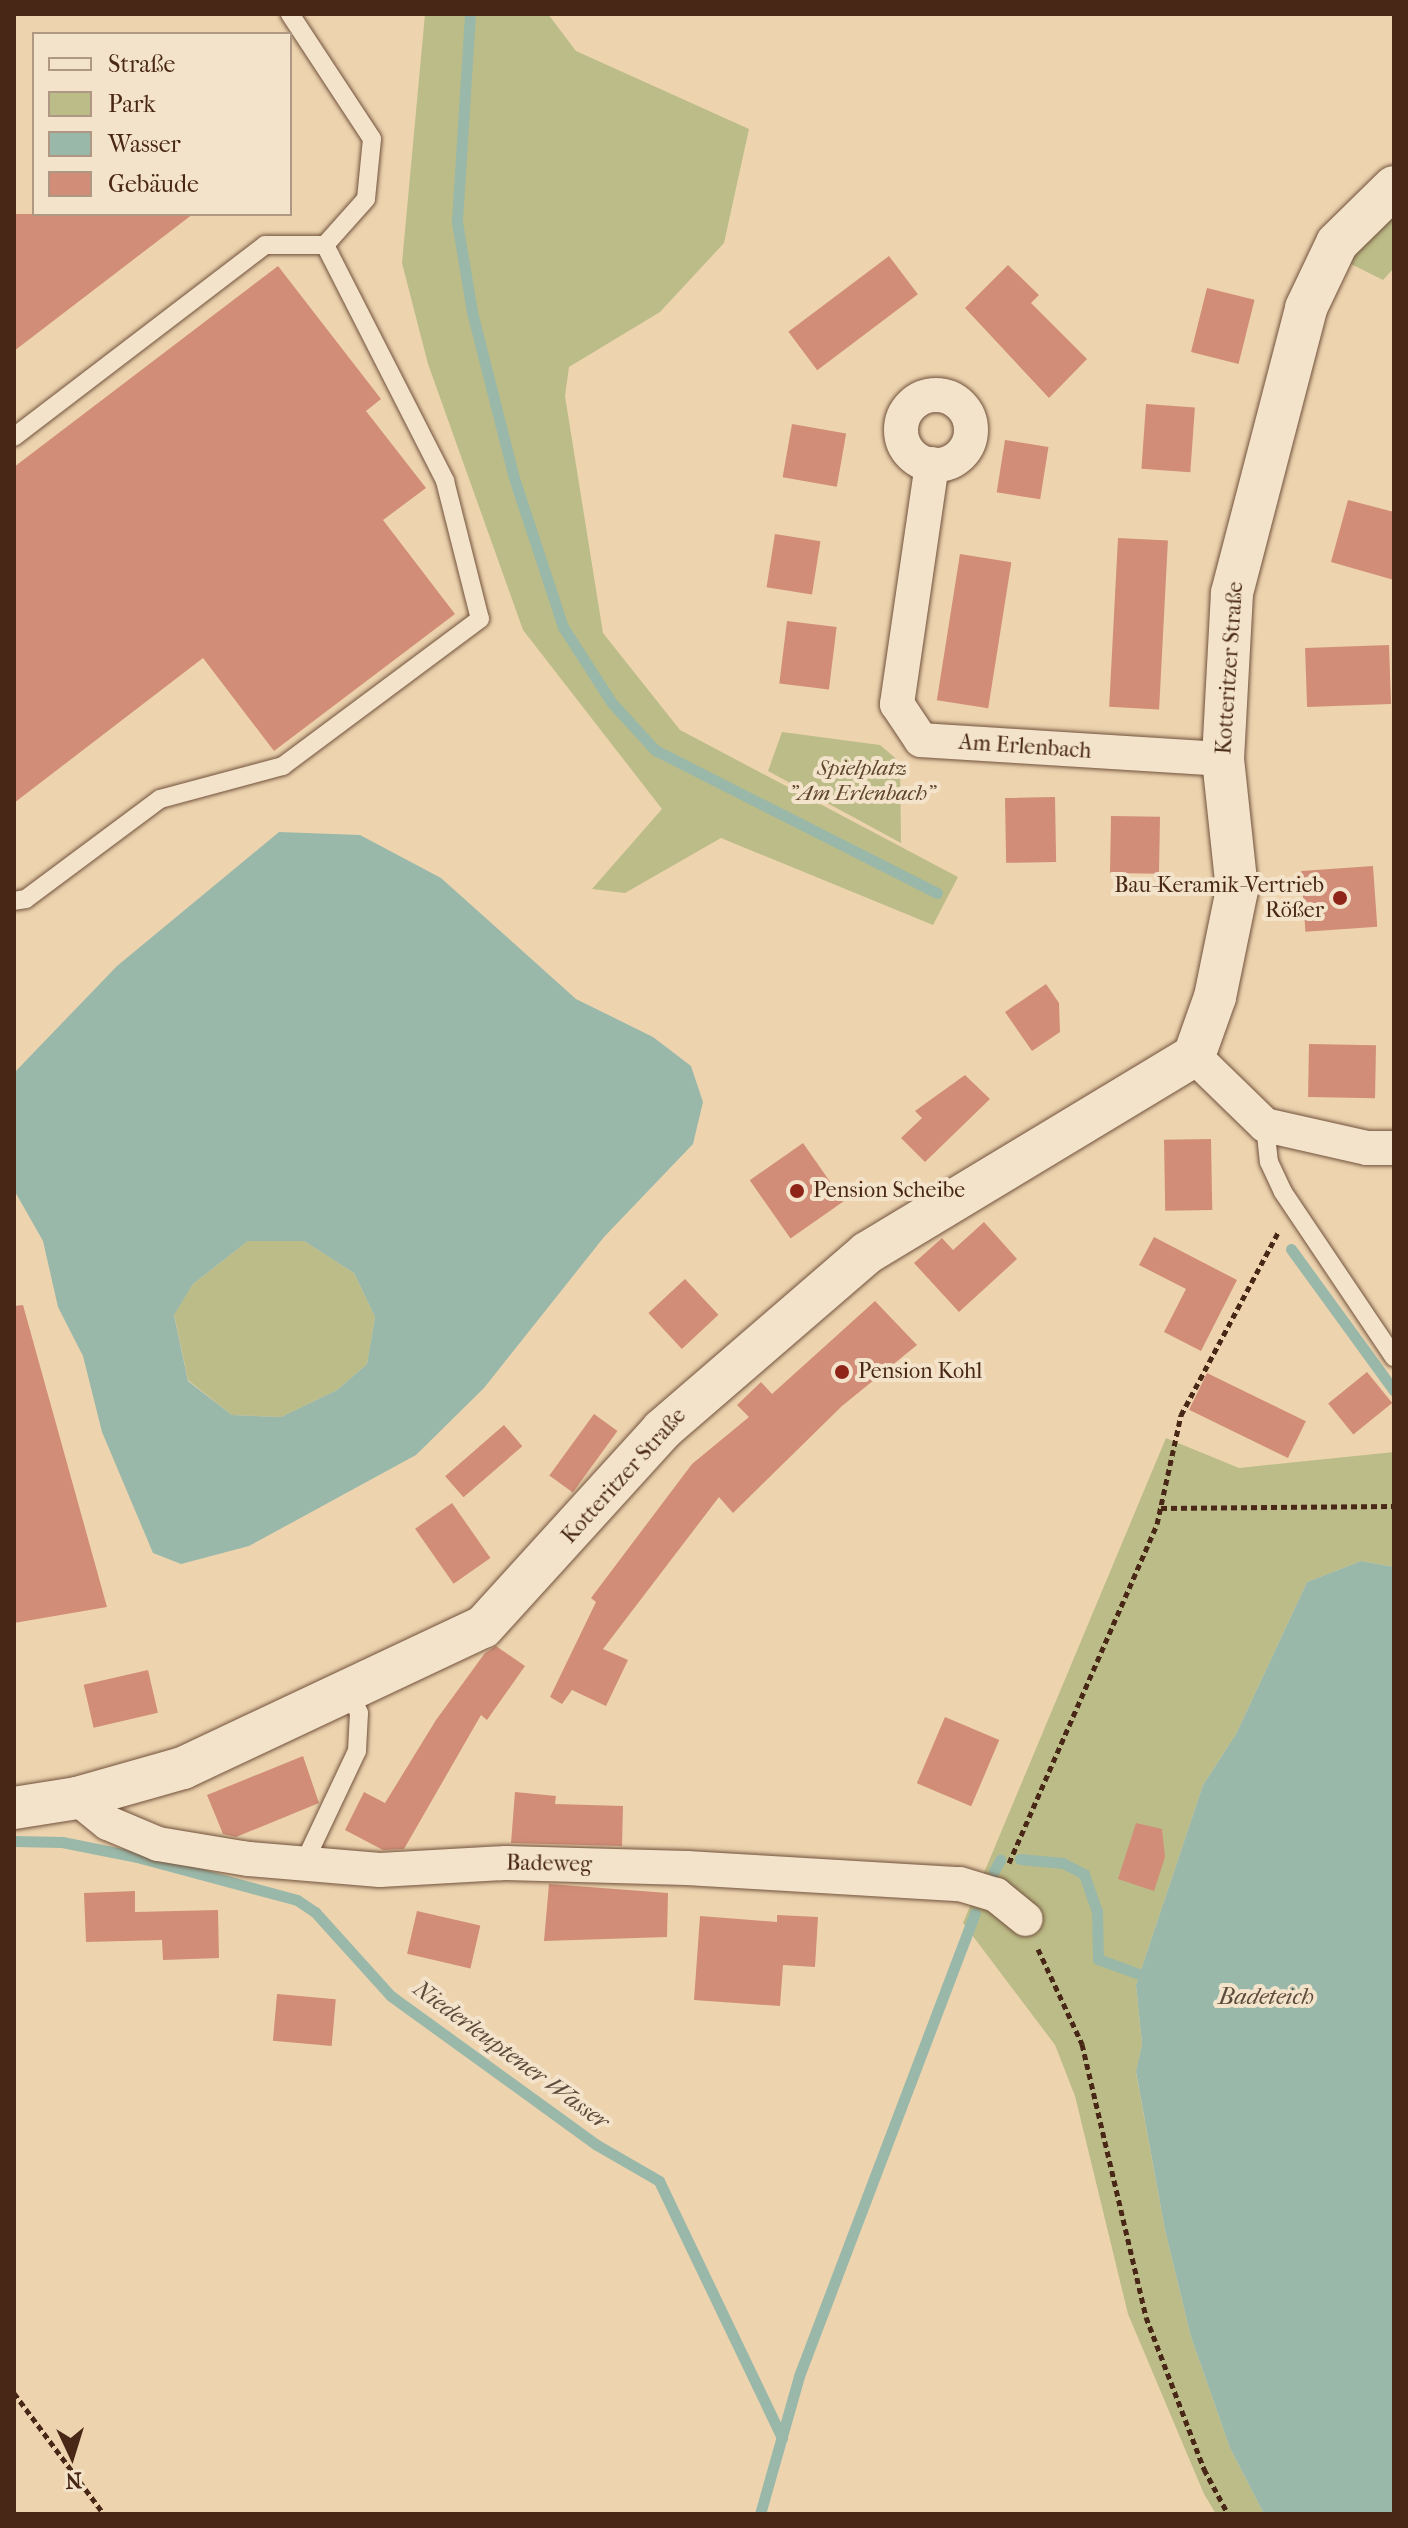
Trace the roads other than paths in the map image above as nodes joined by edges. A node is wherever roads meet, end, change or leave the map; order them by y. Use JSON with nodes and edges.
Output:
{"nodes":[{"id":1,"x":290,"y":14,"type":"edge"},
{"id":2,"x":1394,"y":187,"type":"edge"},
{"id":3,"x":325,"y":245,"type":"junction"},
{"id":4,"x":14,"y":437,"type":"edge"},
{"id":5,"x":932,"y":464,"type":"dead end"},
{"id":6,"x":1223,"y":759,"type":"junction"},
{"id":7,"x":14,"y":901,"type":"edge"},
{"id":8,"x":1194,"y":1056,"type":"junction"},
{"id":9,"x":1265,"y":1125,"type":"junction"},
{"id":10,"x":1394,"y":1148,"type":"edge"},
{"id":11,"x":1394,"y":1357,"type":"edge"},
{"id":12,"x":349,"y":1692,"type":"junction"},
{"id":13,"x":77,"y":1798,"type":"junction"},
{"id":14,"x":14,"y":1808,"type":"edge"},
{"id":15,"x":304,"y":1863,"type":"junction"},
{"id":16,"x":1026,"y":1919,"type":"road end"}],
"edges":[{"from":1,"to":3,"type":"lane"},
{"from":2,"to":6,"type":"street","name":"Kotteritzer Straße"},
{"from":3,"to":4,"type":"lane"},
{"from":3,"to":7,"type":"lane"},
{"from":5,"to":6,"type":"street","name":"Am Erlenbach"},
{"from":6,"to":8,"type":"street","name":"Kotteritzer Straße"},
{"from":8,"to":9,"type":"street"},
{"from":8,"to":12,"type":"street","name":"Kotteritzer Straße"},
{"from":9,"to":10,"type":"street"},
{"from":9,"to":11,"type":"lane"},
{"from":12,"to":13,"type":"street","name":"Kotteritzer Straße"},
{"from":12,"to":15,"type":"lane"},
{"from":13,"to":14,"type":"street","name":"Kotteritzer Straße"},
{"from":13,"to":15,"type":"street","name":"Badeweg"},
{"from":15,"to":16,"type":"street","name":"Badeweg"}]}
